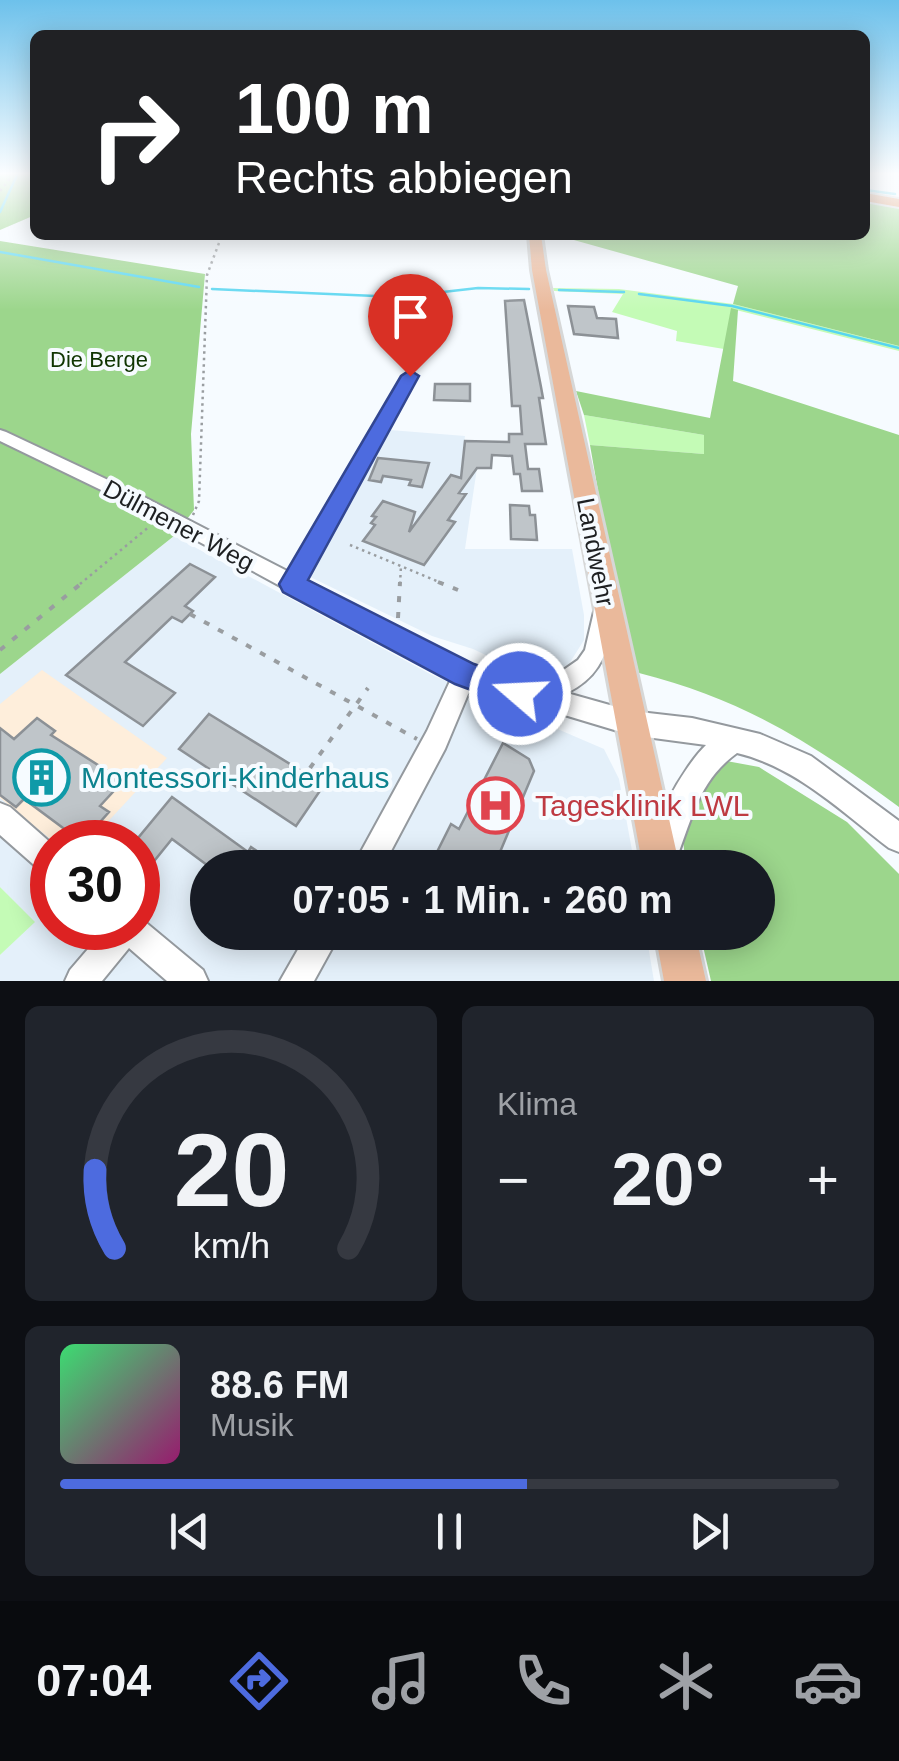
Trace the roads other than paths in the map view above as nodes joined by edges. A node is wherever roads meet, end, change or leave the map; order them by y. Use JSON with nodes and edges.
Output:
{"nodes":[{"id":1,"x":536,"y":240,"type":"edge"},
{"id":2,"x":410,"y":376,"type":"dead end"},
{"id":3,"x":0,"y":435,"type":"edge"},
{"id":4,"x":292,"y":584,"type":"junction"},
{"id":5,"x":604,"y":598,"type":"junction"},
{"id":6,"x":466,"y":675,"type":"junction"},
{"id":7,"x":520,"y":694,"type":"junction"},
{"id":8,"x":631,"y":723,"type":"junction"},
{"id":9,"x":732,"y":741,"type":"junction"},
{"id":10,"x":0,"y":816,"type":"edge"},
{"id":11,"x":899,"y":838,"type":"edge"},
{"id":12,"x":30,"y":843,"type":"edge"},
{"id":13,"x":376,"y":850,"type":"edge"},
{"id":14,"x":659,"y":850,"type":"edge"},
{"id":15,"x":666,"y":850,"type":"edge"},
{"id":16,"x":108,"y":950,"type":"edge"},
{"id":17,"x":154,"y":950,"type":"edge"},
{"id":18,"x":315,"y":950,"type":"edge"},
{"id":19,"x":679,"y":950,"type":"edge"},
{"id":20,"x":81,"y":981,"type":"edge"},
{"id":21,"x":192,"y":981,"type":"edge"},
{"id":22,"x":296,"y":981,"type":"edge"},
{"id":23,"x":685,"y":981,"type":"edge"}],
"edges":[{"from":1,"to":5,"type":"main road","name":"Landwehr"},
{"from":2,"to":4,"type":"street"},
{"from":3,"to":4,"type":"street","name":"Dülmener Weg"},
{"from":4,"to":6,"type":"street","name":"Dülmener Weg"},
{"from":5,"to":7,"type":"street"},
{"from":5,"to":8,"type":"main road","name":"Landwehr"},
{"from":6,"to":7,"type":"street","name":"Dülmener Weg"},
{"from":6,"to":13,"type":"street"},
{"from":7,"to":8,"type":"street","name":"Dülmener Weg"},
{"from":8,"to":9,"type":"street","name":"Dülmener Weg"},
{"from":8,"to":14,"type":"main road","name":"Landwehr"},
{"from":9,"to":11,"type":"street","name":"Dülmener Weg"},
{"from":9,"to":15,"type":"street"},
{"from":10,"to":12,"type":"street"},
{"from":16,"to":20,"type":"street"},
{"from":17,"to":21,"type":"street"},
{"from":18,"to":22,"type":"street"},
{"from":19,"to":23,"type":"main road"}]}
